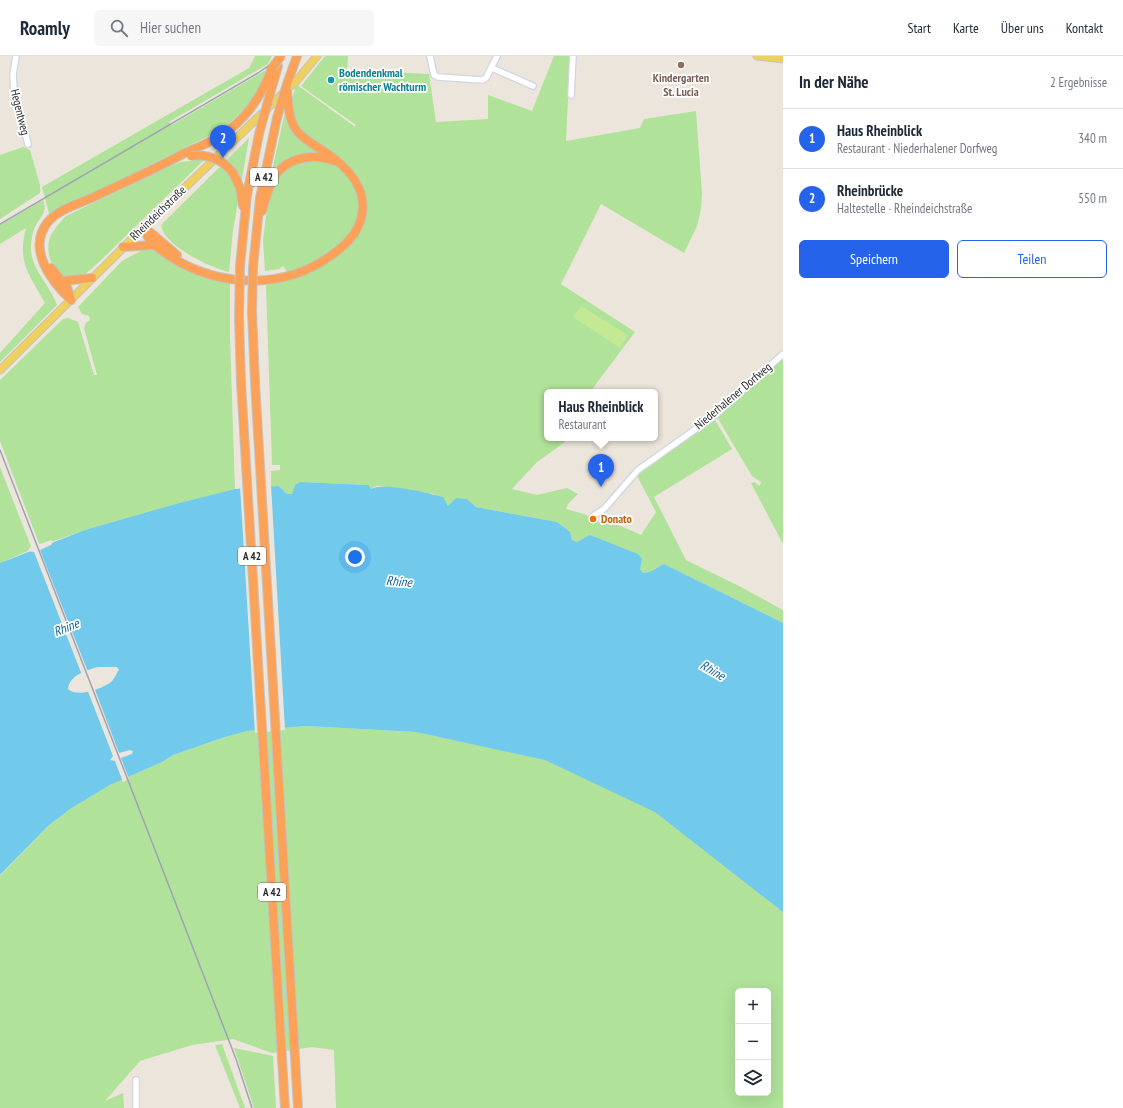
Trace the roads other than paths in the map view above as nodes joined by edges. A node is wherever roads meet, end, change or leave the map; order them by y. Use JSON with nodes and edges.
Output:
{"nodes":[{"id":1,"x":16,"y":56,"type":"edge"},
{"id":2,"x":281,"y":56,"type":"edge"},
{"id":3,"x":297,"y":56,"type":"edge"},
{"id":4,"x":317,"y":56,"type":"edge"},
{"id":5,"x":497,"y":56,"type":"edge"},
{"id":6,"x":573,"y":56,"type":"edge"},
{"id":7,"x":757,"y":56,"type":"edge"},
{"id":8,"x":429,"y":57,"type":"edge"},
{"id":9,"x":783,"y":59,"type":"edge"},
{"id":10,"x":275,"y":67,"type":"junction"},
{"id":11,"x":492,"y":68,"type":"junction"},
{"id":12,"x":287,"y":84,"type":"junction"},
{"id":13,"x":533,"y":86,"type":"dead end"},
{"id":14,"x":571,"y":95,"type":"dead end"},
{"id":15,"x":28,"y":144,"type":"dead end"},
{"id":16,"x":170,"y":161,"type":"junction"},
{"id":17,"x":340,"y":164,"type":"junction"},
{"id":18,"x":71,"y":208,"type":"junction"},
{"id":19,"x":244,"y":219,"type":"junction"},
{"id":20,"x":144,"y":227,"type":"junction"},
{"id":21,"x":255,"y":237,"type":"junction"},
{"id":22,"x":153,"y":245,"type":"junction"},
{"id":23,"x":123,"y":247,"type":"junction"},
{"id":24,"x":202,"y":271,"type":"junction"},
{"id":25,"x":92,"y":278,"type":"junction"},
{"id":26,"x":63,"y":281,"type":"junction"},
{"id":27,"x":70,"y":300,"type":"junction"},
{"id":28,"x":783,"y":354,"type":"edge"},
{"id":29,"x":0,"y":370,"type":"edge"},
{"id":30,"x":593,"y":516,"type":"dead end"},
{"id":31,"x":136,"y":1080,"type":"dead end"},
{"id":32,"x":136,"y":1108,"type":"edge"},
{"id":33,"x":285,"y":1108,"type":"edge"},
{"id":34,"x":298,"y":1108,"type":"edge"}],
"edges":[{"from":1,"to":15,"type":"street","name":"Hegentweg"},
{"from":2,"to":10,"type":"highway","bridge":true},
{"from":3,"to":12,"type":"highway","number":"A 42"},
{"from":4,"to":20,"type":"main road","name":"Rheindeichstraße"},
{"from":5,"to":11,"type":"street"},
{"from":6,"to":14,"type":"street"},
{"from":7,"to":9,"type":"main road"},
{"from":8,"to":11,"type":"street"},
{"from":10,"to":16,"type":"highway"},
{"from":10,"to":19,"type":"highway","number":"A 42","bridge":true},
{"from":11,"to":13,"type":"street"},
{"from":12,"to":17,"type":"highway","bridge":true},
{"from":12,"to":21,"type":"highway","number":"A 42","bridge":true},
{"from":16,"to":18,"type":"highway"},
{"from":16,"to":19,"type":"highway","bridge":true},
{"from":17,"to":21,"type":"highway"},
{"from":17,"to":24,"type":"highway"},
{"from":18,"to":26,"type":"highway"},
{"from":18,"to":27,"type":"highway"},
{"from":19,"to":33,"type":"highway","number":"A 42","bridge":true},
{"from":20,"to":22,"type":"highway"},
{"from":20,"to":23,"type":"main road","name":"Rheindeichstraße"},
{"from":20,"to":24,"type":"highway"},
{"from":21,"to":34,"type":"highway","number":"A 42","bridge":true},
{"from":22,"to":23,"type":"highway"},
{"from":22,"to":24,"type":"highway"},
{"from":23,"to":25,"type":"main road","name":"Rheindeichstraße"},
{"from":25,"to":26,"type":"highway"},
{"from":25,"to":27,"type":"main road","name":"Rheindeichstraße"},
{"from":26,"to":27,"type":"highway"},
{"from":27,"to":29,"type":"main road","name":"Rheindeichstraße"},
{"from":28,"to":30,"type":"street","name":"Niederhalener Dorfweg"},
{"from":31,"to":32,"type":"street"}]}
